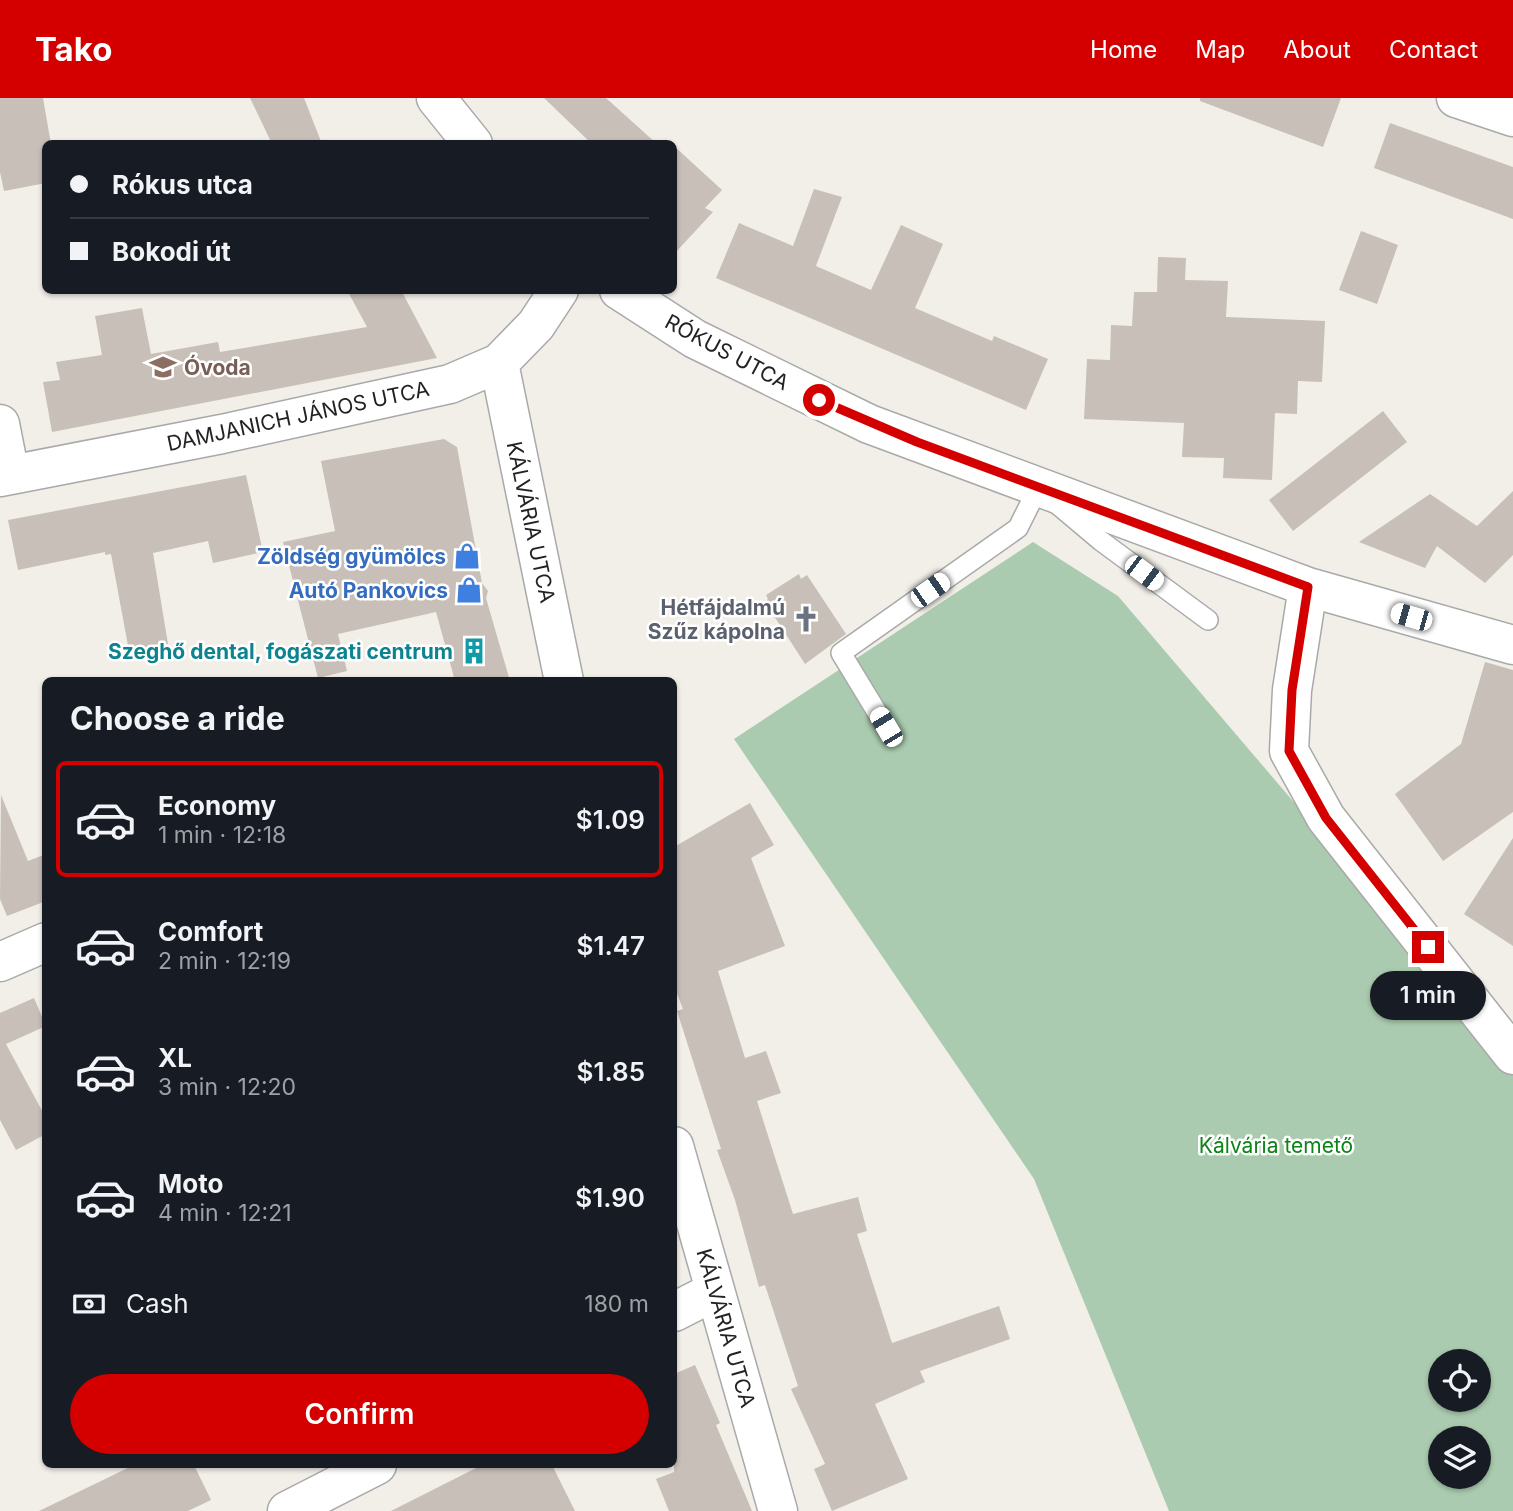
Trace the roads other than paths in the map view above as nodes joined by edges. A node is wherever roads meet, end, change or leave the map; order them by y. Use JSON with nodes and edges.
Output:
{"nodes":[{"id":1,"x":436,"y":98,"type":"edge"},
{"id":2,"x":1455,"y":98,"type":"edge"},
{"id":3,"x":1513,"y":117,"type":"edge"},
{"id":4,"x":470,"y":140,"type":"edge"},
{"id":5,"x":556,"y":294,"type":"edge"},
{"id":6,"x":625,"y":294,"type":"edge"},
{"id":7,"x":499,"y":363,"type":"junction"},
{"id":8,"x":0,"y":424,"type":"edge"},
{"id":9,"x":5,"y":476,"type":"edge"},
{"id":10,"x":1038,"y":488,"type":"junction"},
{"id":11,"x":1308,"y":587,"type":"junction"},
{"id":12,"x":1208,"y":620,"type":"dead end"},
{"id":13,"x":1513,"y":646,"type":"edge"},
{"id":14,"x":563,"y":677,"type":"edge"},
{"id":15,"x":886,"y":727,"type":"dead end"},
{"id":16,"x":42,"y":944,"type":"edge"},
{"id":17,"x":0,"y":962,"type":"edge"},
{"id":18,"x":1513,"y":1055,"type":"edge"},
{"id":19,"x":677,"y":1157,"type":"edge"},
{"id":20,"x":715,"y":1291,"type":"junction"},
{"id":21,"x":677,"y":1310,"type":"edge"},
{"id":22,"x":371,"y":1468,"type":"edge"},
{"id":23,"x":287,"y":1511,"type":"edge"},
{"id":24,"x":778,"y":1511,"type":"edge"}],
"edges":[{"from":1,"to":4,"type":"street"},
{"from":2,"to":3,"type":"street"},
{"from":5,"to":7,"type":"street","name":"DAMJANICH JÁNOS UTCA"},
{"from":6,"to":10,"type":"street","name":"RÓKUS UTCA"},
{"from":7,"to":9,"type":"street","name":"DAMJANICH JÁNOS UTCA"},
{"from":7,"to":14,"type":"street","name":"KÁLVÁRIA UTCA"},
{"from":8,"to":9,"type":"street"},
{"from":10,"to":11,"type":"street","name":"RÓKUS UTCA"},
{"from":10,"to":12,"type":"lane"},
{"from":10,"to":15,"type":"lane"},
{"from":11,"to":13,"type":"street","name":"RÓKUS UTCA"},
{"from":11,"to":18,"type":"street"},
{"from":16,"to":17,"type":"street"},
{"from":19,"to":20,"type":"street","name":"KÁLVÁRIA UTCA"},
{"from":20,"to":21,"type":"street"},
{"from":20,"to":24,"type":"street","name":"KÁLVÁRIA UTCA"},
{"from":22,"to":23,"type":"street"}]}
